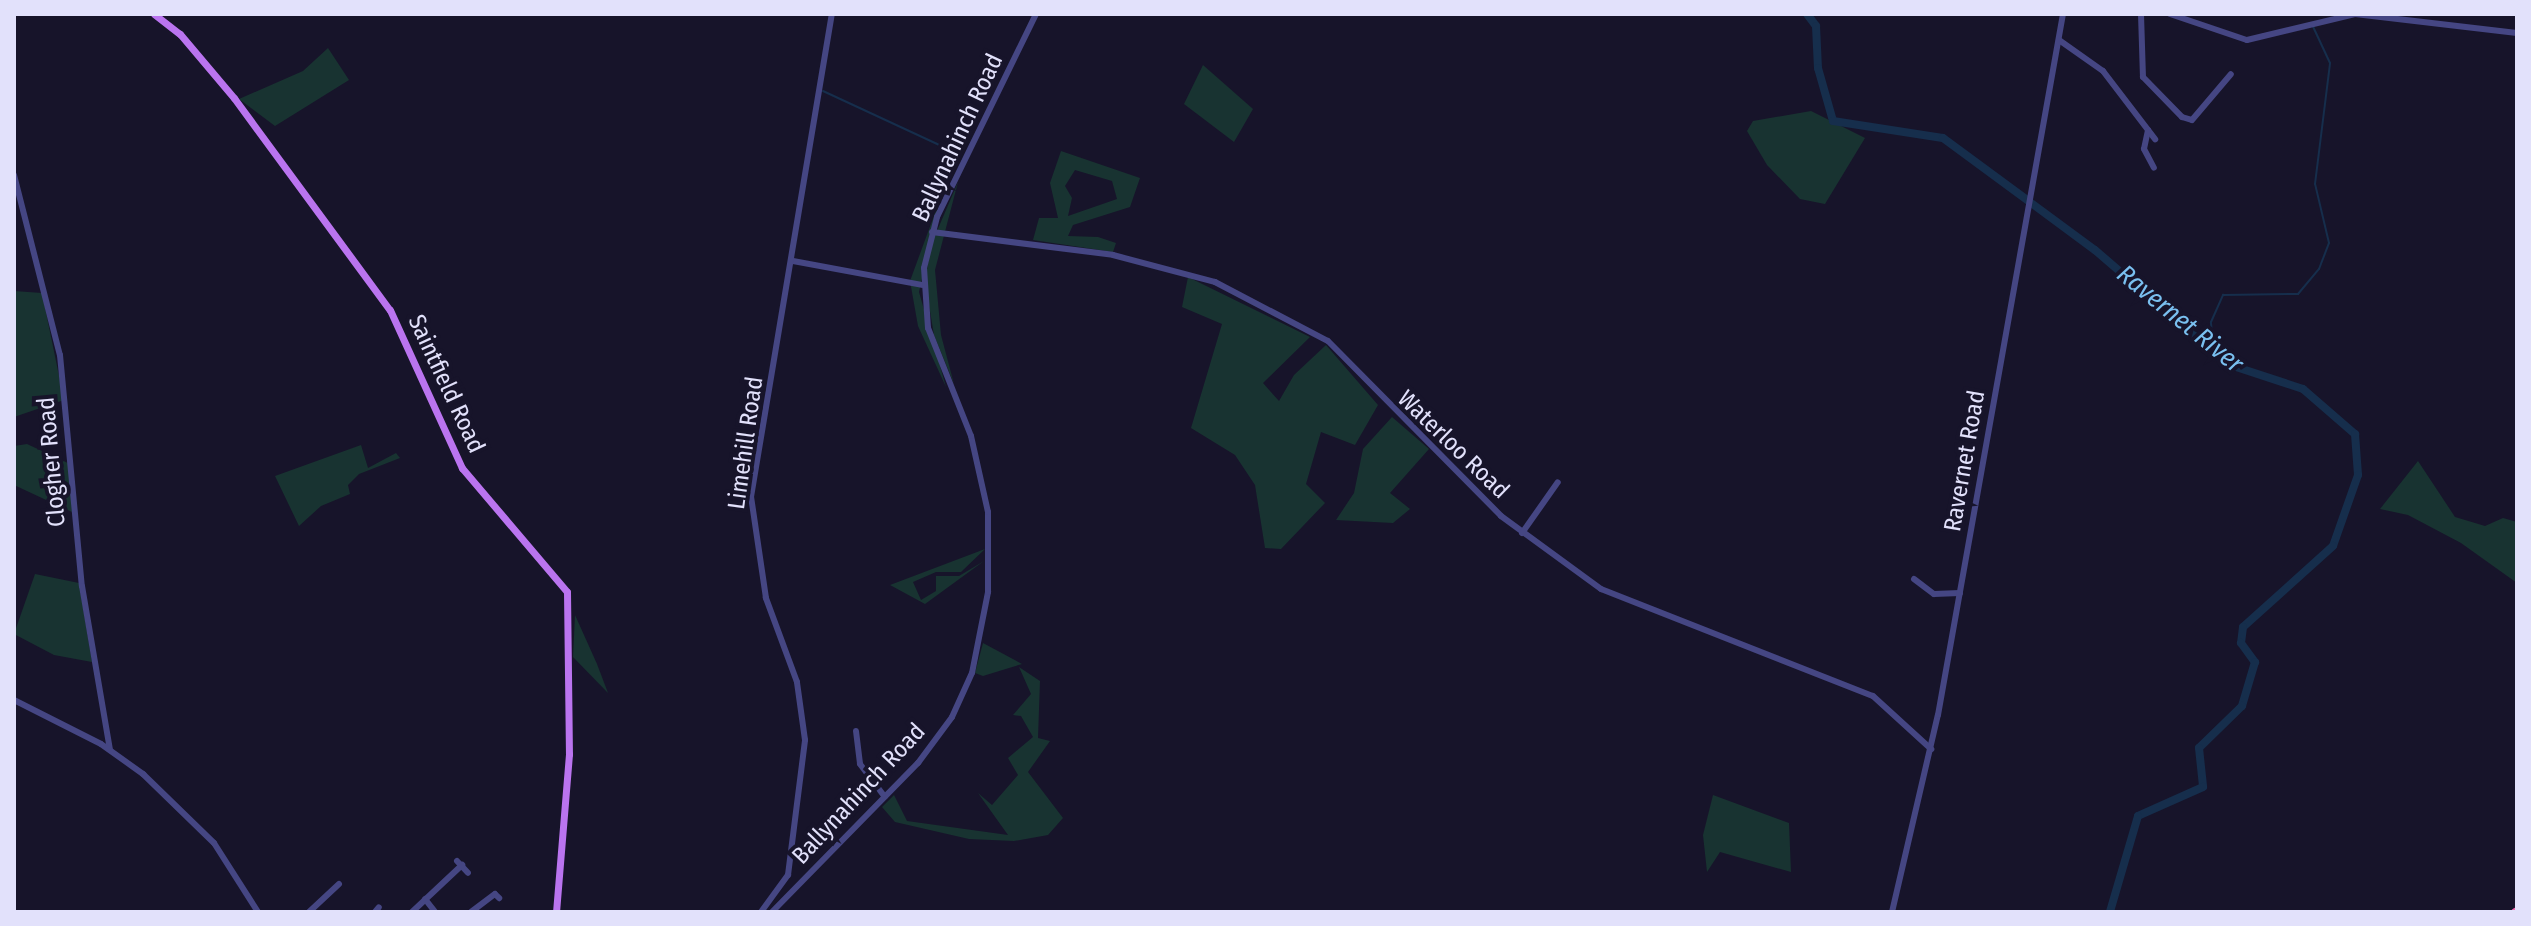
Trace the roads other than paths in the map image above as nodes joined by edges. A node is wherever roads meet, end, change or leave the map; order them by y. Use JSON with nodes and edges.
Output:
{"nodes":[{"id":1,"x":154,"y":14,"type":"edge"},
{"id":2,"x":832,"y":14,"type":"edge"},
{"id":3,"x":1036,"y":14,"type":"edge"},
{"id":4,"x":2063,"y":14,"type":"edge"},
{"id":5,"x":2141,"y":14,"type":"edge"},
{"id":6,"x":2170,"y":14,"type":"edge"},
{"id":7,"x":2517,"y":33,"type":"edge"},
{"id":8,"x":2059,"y":40,"type":"junction"},
{"id":9,"x":2231,"y":74,"type":"dead end"},
{"id":10,"x":2148,"y":130,"type":"junction"},
{"id":11,"x":2155,"y":139,"type":"dead end"},
{"id":12,"x":2154,"y":168,"type":"dead end"},
{"id":13,"x":14,"y":175,"type":"edge"},
{"id":14,"x":932,"y":232,"type":"junction"},
{"id":15,"x":793,"y":261,"type":"junction"},
{"id":16,"x":922,"y":285,"type":"junction"},
{"id":17,"x":1558,"y":482,"type":"dead end"},
{"id":18,"x":1522,"y":533,"type":"junction"},
{"id":19,"x":1914,"y":579,"type":"dead end"},
{"id":20,"x":1960,"y":593,"type":"junction"},
{"id":21,"x":14,"y":700,"type":"edge"},
{"id":22,"x":856,"y":731,"type":"dead end"},
{"id":23,"x":110,"y":749,"type":"junction"},
{"id":24,"x":1931,"y":749,"type":"junction"},
{"id":25,"x":885,"y":797,"type":"junction"},
{"id":26,"x":468,"y":873,"type":"dead end"},
{"id":27,"x":339,"y":884,"type":"dead end"},
{"id":28,"x":496,"y":894,"type":"dead end"},
{"id":29,"x":425,"y":899,"type":"junction"},
{"id":30,"x":318,"y":906,"type":"junction"},
{"id":31,"x":258,"y":912,"type":"edge"},
{"id":32,"x":309,"y":912,"type":"edge"},
{"id":33,"x":324,"y":912,"type":"edge"},
{"id":34,"x":412,"y":912,"type":"edge"},
{"id":35,"x":435,"y":912,"type":"edge"},
{"id":36,"x":471,"y":912,"type":"edge"},
{"id":37,"x":556,"y":912,"type":"edge"},
{"id":38,"x":761,"y":912,"type":"edge"},
{"id":39,"x":772,"y":912,"type":"edge"},
{"id":40,"x":1892,"y":912,"type":"edge"}],
"edges":[{"from":1,"to":37,"type":"main road","name":"Saintfield Road"},
{"from":2,"to":15,"type":"street","name":"Limehill Road"},
{"from":3,"to":14,"type":"street","name":"Ballynahinch Road"},
{"from":4,"to":8,"type":"street","name":"Ravernet Road"},
{"from":5,"to":9,"type":"street"},
{"from":6,"to":7,"type":"street"},
{"from":8,"to":10,"type":"street"},
{"from":8,"to":20,"type":"street","name":"Ravernet Road"},
{"from":10,"to":11,"type":"street"},
{"from":10,"to":12,"type":"street"},
{"from":13,"to":23,"type":"street","name":"Clogher Road"},
{"from":14,"to":16,"type":"street","name":"Ballynahinch Road"},
{"from":14,"to":18,"type":"street","name":"Waterloo Road"},
{"from":15,"to":16,"type":"street"},
{"from":15,"to":38,"type":"street","name":"Limehill Road"},
{"from":16,"to":25,"type":"street","name":"Ballynahinch Road"},
{"from":17,"to":18,"type":"street"},
{"from":18,"to":24,"type":"street","name":"Waterloo Road"},
{"from":19,"to":20,"type":"street"},
{"from":20,"to":24,"type":"street","name":"Ravernet Road"},
{"from":21,"to":23,"type":"street"},
{"from":22,"to":25,"type":"street"},
{"from":23,"to":31,"type":"street"},
{"from":24,"to":40,"type":"street","name":"Ravernet Road"},
{"from":25,"to":39,"type":"street","name":"Ballynahinch Road"},
{"from":26,"to":29,"type":"street"},
{"from":27,"to":30,"type":"street"},
{"from":28,"to":36,"type":"street"},
{"from":29,"to":34,"type":"street"},
{"from":29,"to":35,"type":"street"},
{"from":30,"to":32,"type":"street"},
{"from":30,"to":33,"type":"street"}]}
